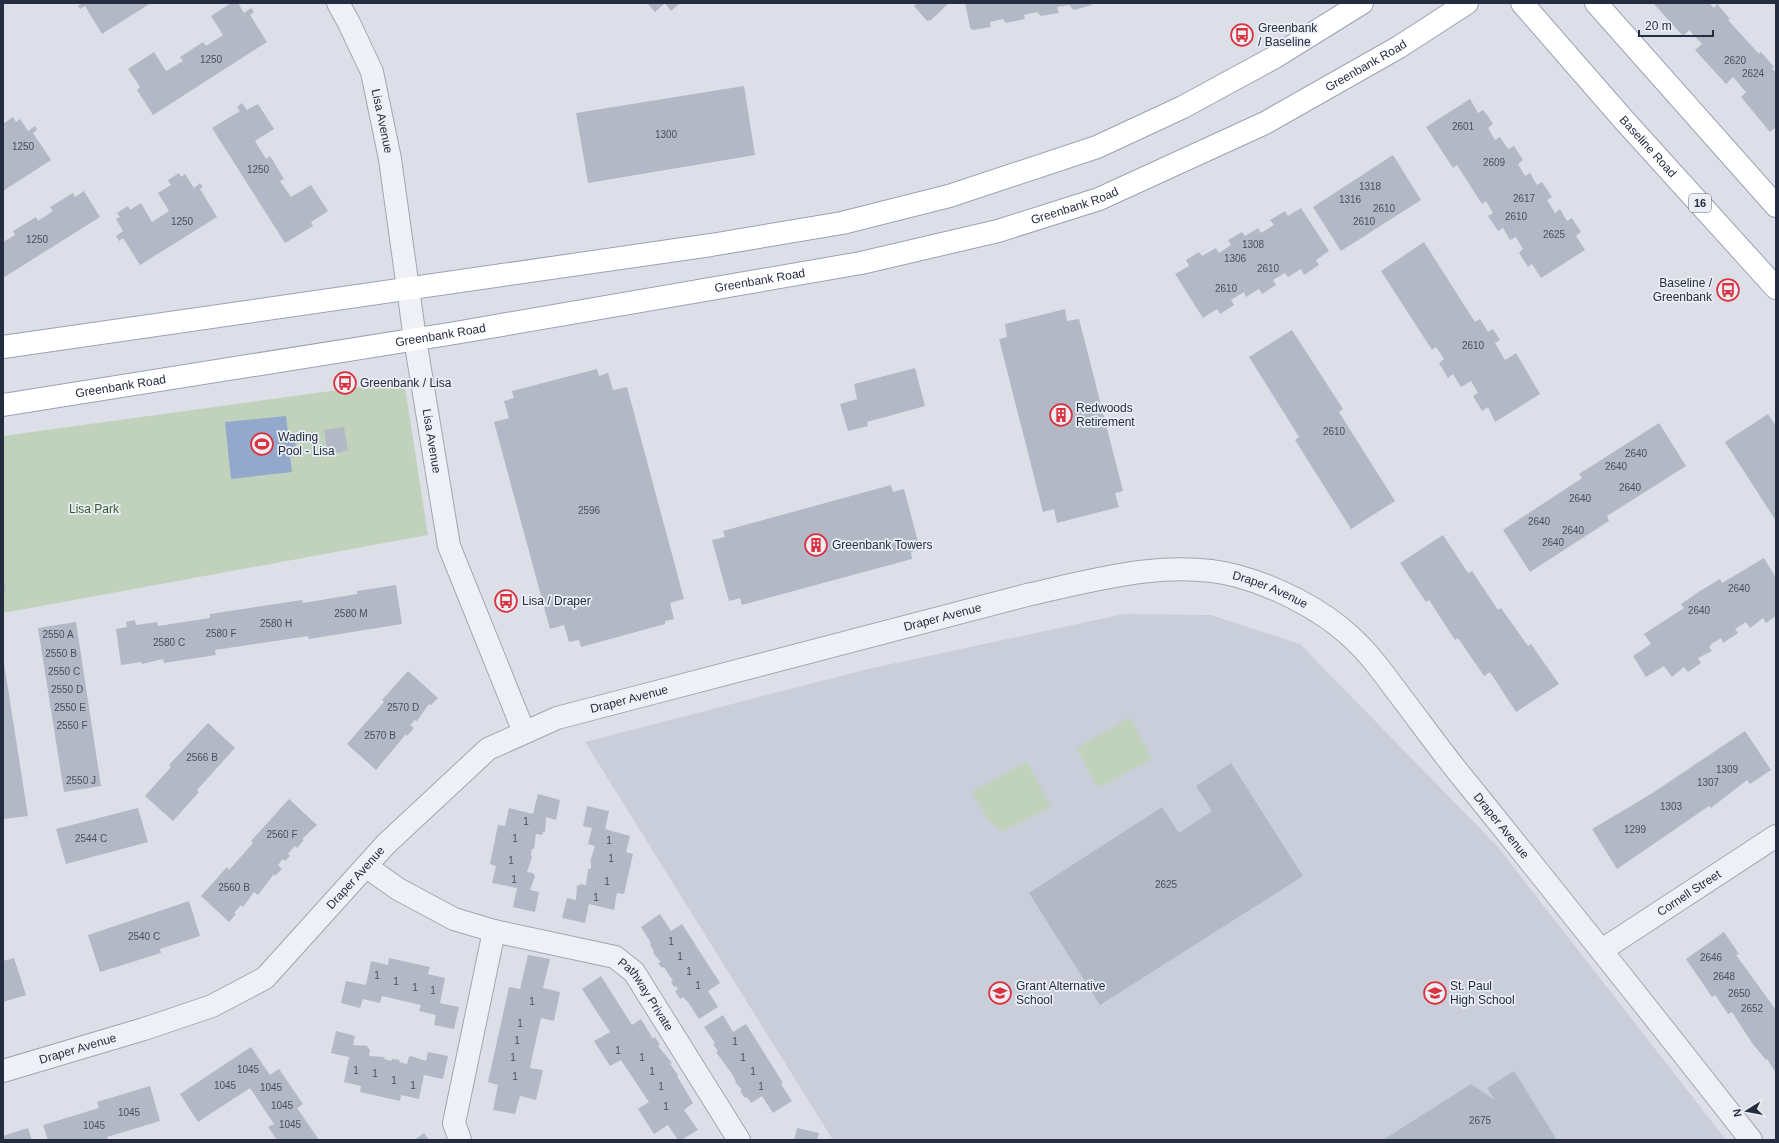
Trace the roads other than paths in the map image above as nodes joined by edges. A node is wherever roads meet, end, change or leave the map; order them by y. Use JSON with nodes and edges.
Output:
{"nodes":[{"id":1,"x":338,"y":3,"type":"edge"},
{"id":2,"x":1362,"y":3,"type":"edge"},
{"id":3,"x":1467,"y":3,"type":"edge"},
{"id":4,"x":1522,"y":3,"type":"edge"},
{"id":5,"x":1596,"y":3,"type":"edge"},
{"id":6,"x":1776,"y":206,"type":"edge"},
{"id":7,"x":408,"y":288,"type":"junction"},
{"id":8,"x":1776,"y":288,"type":"edge"},
{"id":9,"x":415,"y":339,"type":"junction"},
{"id":10,"x":3,"y":347,"type":"edge"},
{"id":11,"x":3,"y":405,"type":"edge"},
{"id":12,"x":524,"y":732,"type":"junction"},
{"id":13,"x":1776,"y":836,"type":"edge"},
{"id":14,"x":367,"y":867,"type":"junction"},
{"id":15,"x":494,"y":930,"type":"junction"},
{"id":16,"x":1602,"y":950,"type":"junction"},
{"id":17,"x":3,"y":1070,"type":"edge"},
{"id":18,"x":460,"y":1140,"type":"edge"},
{"id":19,"x":739,"y":1140,"type":"edge"},
{"id":20,"x":1751,"y":1140,"type":"edge"}],
"edges":[{"from":1,"to":7,"type":"street","name":"Lisa Avenue"},
{"from":2,"to":7,"type":"main road"},
{"from":3,"to":9,"type":"main road","name":"Greenbank Road"},
{"from":4,"to":8,"type":"main road","name":"Baseline Road","number":"16"},
{"from":5,"to":6,"type":"main road"},
{"from":7,"to":9,"type":"street","name":"Lisa Avenue"},
{"from":7,"to":10,"type":"main road"},
{"from":9,"to":11,"type":"main road","name":"Greenbank Road"},
{"from":9,"to":12,"type":"street","name":"Lisa Avenue"},
{"from":12,"to":14,"type":"street","name":"Draper Avenue"},
{"from":12,"to":16,"type":"street","name":"Draper Avenue"},
{"from":13,"to":16,"type":"street","name":"Cornell Street"},
{"from":14,"to":15,"type":"street","name":"Pathway Private"},
{"from":14,"to":17,"type":"street","name":"Draper Avenue"},
{"from":15,"to":18,"type":"street"},
{"from":15,"to":19,"type":"street","name":"Pathway Private"},
{"from":16,"to":20,"type":"street","name":"Draper Avenue"}]}
